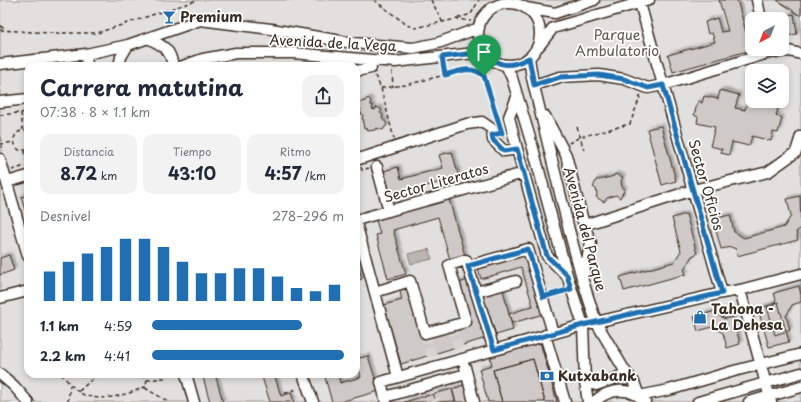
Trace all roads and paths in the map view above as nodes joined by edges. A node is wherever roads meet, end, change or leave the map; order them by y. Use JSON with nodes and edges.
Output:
{"nodes":[{"id":1,"x":198,"y":0,"type":"edge"},
{"id":2,"x":374,"y":0,"type":"edge"},
{"id":3,"x":430,"y":0,"type":"edge"},
{"id":4,"x":479,"y":0,"type":"edge"},
{"id":5,"x":594,"y":0,"type":"edge"},
{"id":6,"x":757,"y":0,"type":"edge"},
{"id":7,"x":643,"y":1,"type":"edge"},
{"id":8,"x":511,"y":2,"type":"edge"},
{"id":9,"x":492,"y":4,"type":"edge"},
{"id":10,"x":526,"y":8,"type":"junction"},
{"id":11,"x":760,"y":12,"type":"edge"},
{"id":12,"x":456,"y":19,"type":"junction"},
{"id":13,"x":443,"y":23,"type":"junction"},
{"id":14,"x":480,"y":25,"type":"junction"},
{"id":15,"x":0,"y":26,"type":"edge"},
{"id":16,"x":0,"y":30,"type":"edge"},
{"id":17,"x":6,"y":30,"type":"junction"},
{"id":18,"x":148,"y":38,"type":"junction"},
{"id":19,"x":128,"y":45,"type":"junction"},
{"id":20,"x":538,"y":48,"type":"junction"},
{"id":21,"x":789,"y":51,"type":"edge"},
{"id":22,"x":484,"y":52,"type":"junction"},
{"id":23,"x":86,"y":54,"type":"junction"},
{"id":24,"x":801,"y":54,"type":"edge"},
{"id":25,"x":753,"y":56,"type":"edge"},
{"id":26,"x":442,"y":57,"type":"junction"},
{"id":27,"x":529,"y":58,"type":"junction"},
{"id":28,"x":87,"y":62,"type":"edge"},
{"id":29,"x":120,"y":62,"type":"edge"},
{"id":30,"x":172,"y":62,"type":"edge"},
{"id":31,"x":194,"y":62,"type":"edge"},
{"id":32,"x":391,"y":62,"type":"junction"},
{"id":33,"x":0,"y":64,"type":"edge"},
{"id":34,"x":506,"y":65,"type":"junction"},
{"id":35,"x":371,"y":68,"type":"joint"},
{"id":36,"x":360,"y":70,"type":"edge"},
{"id":37,"x":445,"y":75,"type":"junction"},
{"id":38,"x":534,"y":85,"type":"junction"},
{"id":39,"x":663,"y":85,"type":"junction"},
{"id":40,"x":644,"y":86,"type":"junction"},
{"id":41,"x":393,"y":87,"type":"junction"},
{"id":42,"x":381,"y":88,"type":"junction"},
{"id":43,"x":518,"y":97,"type":"junction"},
{"id":44,"x":24,"y":99,"type":"edge"},
{"id":45,"x":0,"y":102,"type":"edge"},
{"id":46,"x":538,"y":104,"type":"junction"},
{"id":47,"x":21,"y":113,"type":"junction"},
{"id":48,"x":24,"y":113,"type":"edge"},
{"id":49,"x":0,"y":116,"type":"edge"},
{"id":50,"x":577,"y":127,"type":"dead end"},
{"id":51,"x":23,"y":130,"type":"joint"},
{"id":52,"x":392,"y":135,"type":"dead end"},
{"id":53,"x":492,"y":135,"type":"junction"},
{"id":54,"x":801,"y":136,"type":"edge"},
{"id":55,"x":580,"y":137,"type":"junction"},
{"id":56,"x":14,"y":142,"type":"junction"},
{"id":57,"x":0,"y":144,"type":"edge"},
{"id":58,"x":562,"y":148,"type":"junction"},
{"id":59,"x":517,"y":149,"type":"junction"},
{"id":60,"x":584,"y":150,"type":"dead end"},
{"id":61,"x":24,"y":151,"type":"edge"},
{"id":62,"x":0,"y":159,"type":"edge"},
{"id":63,"x":360,"y":159,"type":"edge"},
{"id":64,"x":377,"y":167,"type":"joint"},
{"id":65,"x":360,"y":171,"type":"edge"},
{"id":66,"x":524,"y":173,"type":"junction"},
{"id":67,"x":24,"y":174,"type":"edge"},
{"id":68,"x":7,"y":182,"type":"junction"},
{"id":69,"x":693,"y":190,"type":"junction"},
{"id":70,"x":388,"y":211,"type":"junction"},
{"id":71,"x":360,"y":220,"type":"edge"},
{"id":72,"x":584,"y":225,"type":"junction"},
{"id":73,"x":360,"y":236,"type":"edge"},
{"id":74,"x":24,"y":242,"type":"edge"},
{"id":75,"x":469,"y":270,"type":"junction"},
{"id":76,"x":801,"y":274,"type":"edge"},
{"id":77,"x":567,"y":275,"type":"junction"},
{"id":78,"x":582,"y":278,"type":"junction"},
{"id":79,"x":454,"y":280,"type":"junction"},
{"id":80,"x":516,"y":281,"type":"dead end"},
{"id":81,"x":571,"y":289,"type":"junction"},
{"id":82,"x":740,"y":290,"type":"junction"},
{"id":83,"x":24,"y":292,"type":"edge"},
{"id":84,"x":375,"y":292,"type":"junction"},
{"id":85,"x":476,"y":292,"type":"junction"},
{"id":86,"x":722,"y":293,"type":"junction"},
{"id":87,"x":543,"y":297,"type":"junction"},
{"id":88,"x":0,"y":298,"type":"edge"},
{"id":89,"x":596,"y":322,"type":"junction"},
{"id":90,"x":583,"y":325,"type":"junction"},
{"id":91,"x":549,"y":334,"type":"junction"},
{"id":92,"x":494,"y":350,"type":"junction"},
{"id":93,"x":801,"y":354,"type":"edge"},
{"id":94,"x":462,"y":360,"type":"junction"},
{"id":95,"x":760,"y":364,"type":"junction"},
{"id":96,"x":427,"y":369,"type":"junction"},
{"id":97,"x":625,"y":371,"type":"junction"},
{"id":98,"x":801,"y":373,"type":"edge"},
{"id":99,"x":0,"y":374,"type":"edge"},
{"id":100,"x":466,"y":374,"type":"junction"},
{"id":101,"x":398,"y":377,"type":"junction"},
{"id":102,"x":64,"y":378,"type":"edge"},
{"id":103,"x":94,"y":378,"type":"edge"},
{"id":104,"x":144,"y":378,"type":"edge"},
{"id":105,"x":164,"y":378,"type":"edge"},
{"id":106,"x":187,"y":378,"type":"edge"},
{"id":107,"x":304,"y":378,"type":"edge"},
{"id":108,"x":147,"y":380,"type":"junction"},
{"id":109,"x":585,"y":382,"type":"junction"},
{"id":110,"x":765,"y":383,"type":"junction"},
{"id":111,"x":431,"y":384,"type":"junction"},
{"id":112,"x":70,"y":385,"type":"junction"},
{"id":113,"x":145,"y":387,"type":"junction"},
{"id":114,"x":297,"y":389,"type":"dead end"},
{"id":115,"x":79,"y":391,"type":"junction"},
{"id":116,"x":798,"y":391,"type":"edge"},
{"id":117,"x":285,"y":393,"type":"dead end"},
{"id":118,"x":642,"y":399,"type":"edge"},
{"id":119,"x":770,"y":399,"type":"edge"},
{"id":120,"x":385,"y":400,"type":"edge"},
{"id":121,"x":28,"y":402,"type":"edge"},
{"id":122,"x":68,"y":402,"type":"edge"},
{"id":123,"x":169,"y":402,"type":"edge"},
{"id":124,"x":194,"y":402,"type":"edge"},
{"id":125,"x":313,"y":402,"type":"edge"},
{"id":126,"x":474,"y":402,"type":"edge"},
{"id":127,"x":565,"y":402,"type":"edge"},
{"id":128,"x":588,"y":402,"type":"edge"},
{"id":129,"x":594,"y":402,"type":"edge"},
{"id":130,"x":698,"y":402,"type":"edge"},
{"id":131,"x":749,"y":402,"type":"edge"}],
"edges":[{"from":1,"to":17,"type":"path"},
{"from":2,"to":13,"type":"path"},
{"from":3,"to":13,"type":"path"},
{"from":4,"to":12,"type":"path"},
{"from":5,"to":10,"type":"street"},
{"from":6,"to":11,"type":"street"},
{"from":7,"to":20,"type":"street"},
{"from":7,"to":39,"type":"street","name":"Sector Oficios"},
{"from":8,"to":9,"type":"street"},
{"from":8,"to":10,"type":"street"},
{"from":9,"to":14,"type":"street"},
{"from":10,"to":20,"type":"street"},
{"from":12,"to":13,"type":"path"},
{"from":12,"to":14,"type":"path"},
{"from":14,"to":18,"type":"street","name":"Avenida de la Vega"},
{"from":14,"to":22,"type":"street"},
{"from":15,"to":17,"type":"path"},
{"from":16,"to":17,"type":"path"},
{"from":18,"to":19,"type":"street","name":"Avenida de la Vega"},
{"from":18,"to":30,"type":"street"},
{"from":19,"to":23,"type":"street","name":"Avenida de la Vega"},
{"from":19,"to":29,"type":"street"},
{"from":20,"to":27,"type":"street"},
{"from":21,"to":24,"type":"street"},
{"from":22,"to":26,"type":"street","name":"Avenida de la Vega"},
{"from":22,"to":34,"type":"street"},
{"from":23,"to":28,"type":"street"},
{"from":23,"to":33,"type":"street","name":"Avenida de la Vega"},
{"from":25,"to":39,"type":"street"},
{"from":26,"to":32,"type":"street","name":"Avenida de la Vega"},
{"from":26,"to":37,"type":"path"},
{"from":27,"to":34,"type":"street"},
{"from":27,"to":38,"type":"street","name":"Avenida del Parque"},
{"from":31,"to":32,"type":"street","name":"Avenida de la Vega"},
{"from":32,"to":41,"type":"path"},
{"from":34,"to":43,"type":"street","name":"Avenida del Parque"},
{"from":35,"to":36,"type":"street"},
{"from":35,"to":42,"type":"path"},
{"from":37,"to":41,"type":"path"},
{"from":37,"to":53,"type":"path"},
{"from":38,"to":40,"type":"street"},
{"from":38,"to":46,"type":"street","name":"Avenida del Parque"},
{"from":39,"to":40,"type":"street"},
{"from":39,"to":69,"type":"street","name":"Sector Oficios"},
{"from":40,"to":55,"type":"path"},
{"from":41,"to":42,"type":"path"},
{"from":42,"to":52,"type":"path"},
{"from":43,"to":59,"type":"street"},
{"from":43,"to":77,"type":"street","name":"Avenida del Parque"},
{"from":44,"to":45,"type":"street"},
{"from":46,"to":58,"type":"street"},
{"from":46,"to":78,"type":"street","name":"Avenida del Parque"},
{"from":47,"to":48,"type":"path"},
{"from":47,"to":49,"type":"path"},
{"from":47,"to":51,"type":"path"},
{"from":50,"to":55,"type":"path"},
{"from":51,"to":56,"type":"path"},
{"from":53,"to":59,"type":"street"},
{"from":53,"to":63,"type":"street"},
{"from":54,"to":69,"type":"street"},
{"from":55,"to":58,"type":"path"},
{"from":55,"to":60,"type":"path"},
{"from":56,"to":57,"type":"path"},
{"from":56,"to":61,"type":"path"},
{"from":58,"to":72,"type":"street"},
{"from":59,"to":66,"type":"street"},
{"from":62,"to":68,"type":"street"},
{"from":64,"to":65,"type":"path"},
{"from":64,"to":70,"type":"street"},
{"from":66,"to":70,"type":"street","name":"Sector Literatos"},
{"from":66,"to":77,"type":"street"},
{"from":67,"to":68,"type":"street"},
{"from":68,"to":74,"type":"street"},
{"from":69,"to":72,"type":"street"},
{"from":69,"to":86,"type":"street","name":"Sector Oficios"},
{"from":70,"to":71,"type":"street","name":"Sector Literatos"},
{"from":72,"to":78,"type":"street"},
{"from":73,"to":84,"type":"street","name":"Sector Literatos"},
{"from":75,"to":79,"type":"street"},
{"from":75,"to":79,"type":"street"},
{"from":75,"to":85,"type":"street"},
{"from":75,"to":87,"type":"street"},
{"from":76,"to":82,"type":"street"},
{"from":77,"to":81,"type":"street","name":"Avenida del Parque"},
{"from":78,"to":89,"type":"street","name":"Avenida del Parque"},
{"from":79,"to":84,"type":"street"},
{"from":80,"to":85,"type":"street"},
{"from":81,"to":87,"type":"path"},
{"from":81,"to":90,"type":"street","name":"Avenida del Parque"},
{"from":82,"to":86,"type":"street"},
{"from":82,"to":95,"type":"street"},
{"from":83,"to":88,"type":"street"},
{"from":84,"to":101,"type":"street","name":"Sector Literatos"},
{"from":85,"to":92,"type":"street"},
{"from":86,"to":89,"type":"street"},
{"from":87,"to":91,"type":"street"},
{"from":89,"to":90,"type":"street"},
{"from":89,"to":97,"type":"street","name":"Avenida del Parque"},
{"from":90,"to":91,"type":"street"},
{"from":90,"to":109,"type":"street","name":"Avenida del Parque"},
{"from":91,"to":92,"type":"street"},
{"from":91,"to":127,"type":"street"},
{"from":92,"to":94,"type":"street"},
{"from":93,"to":95,"type":"street"},
{"from":94,"to":96,"type":"street"},
{"from":94,"to":100,"type":"street"},
{"from":95,"to":110,"type":"street"},
{"from":95,"to":118,"type":"street"},
{"from":96,"to":101,"type":"street"},
{"from":96,"to":111,"type":"street"},
{"from":97,"to":109,"type":"street"},
{"from":97,"to":118,"type":"street","name":"Avenida del Parque"},
{"from":98,"to":110,"type":"street"},
{"from":99,"to":121,"type":"street"},
{"from":100,"to":111,"type":"street"},
{"from":100,"to":126,"type":"street"},
{"from":101,"to":120,"type":"street"},
{"from":102,"to":112,"type":"path"},
{"from":103,"to":115,"type":"path"},
{"from":104,"to":108,"type":"path"},
{"from":105,"to":108,"type":"path"},
{"from":106,"to":124,"type":"street"},
{"from":107,"to":125,"type":"street"},
{"from":108,"to":113,"type":"path"},
{"from":109,"to":128,"type":"street","name":"Avenida del Parque"},
{"from":110,"to":119,"type":"street"},
{"from":110,"to":130,"type":"street"},
{"from":111,"to":120,"type":"street"},
{"from":112,"to":115,"type":"path"},
{"from":112,"to":122,"type":"path"},
{"from":113,"to":115,"type":"path"},
{"from":113,"to":123,"type":"path"},
{"from":114,"to":117,"type":"path"},
{"from":116,"to":119,"type":"street"},
{"from":118,"to":129,"type":"street"},
{"from":119,"to":131,"type":"street"}]}
